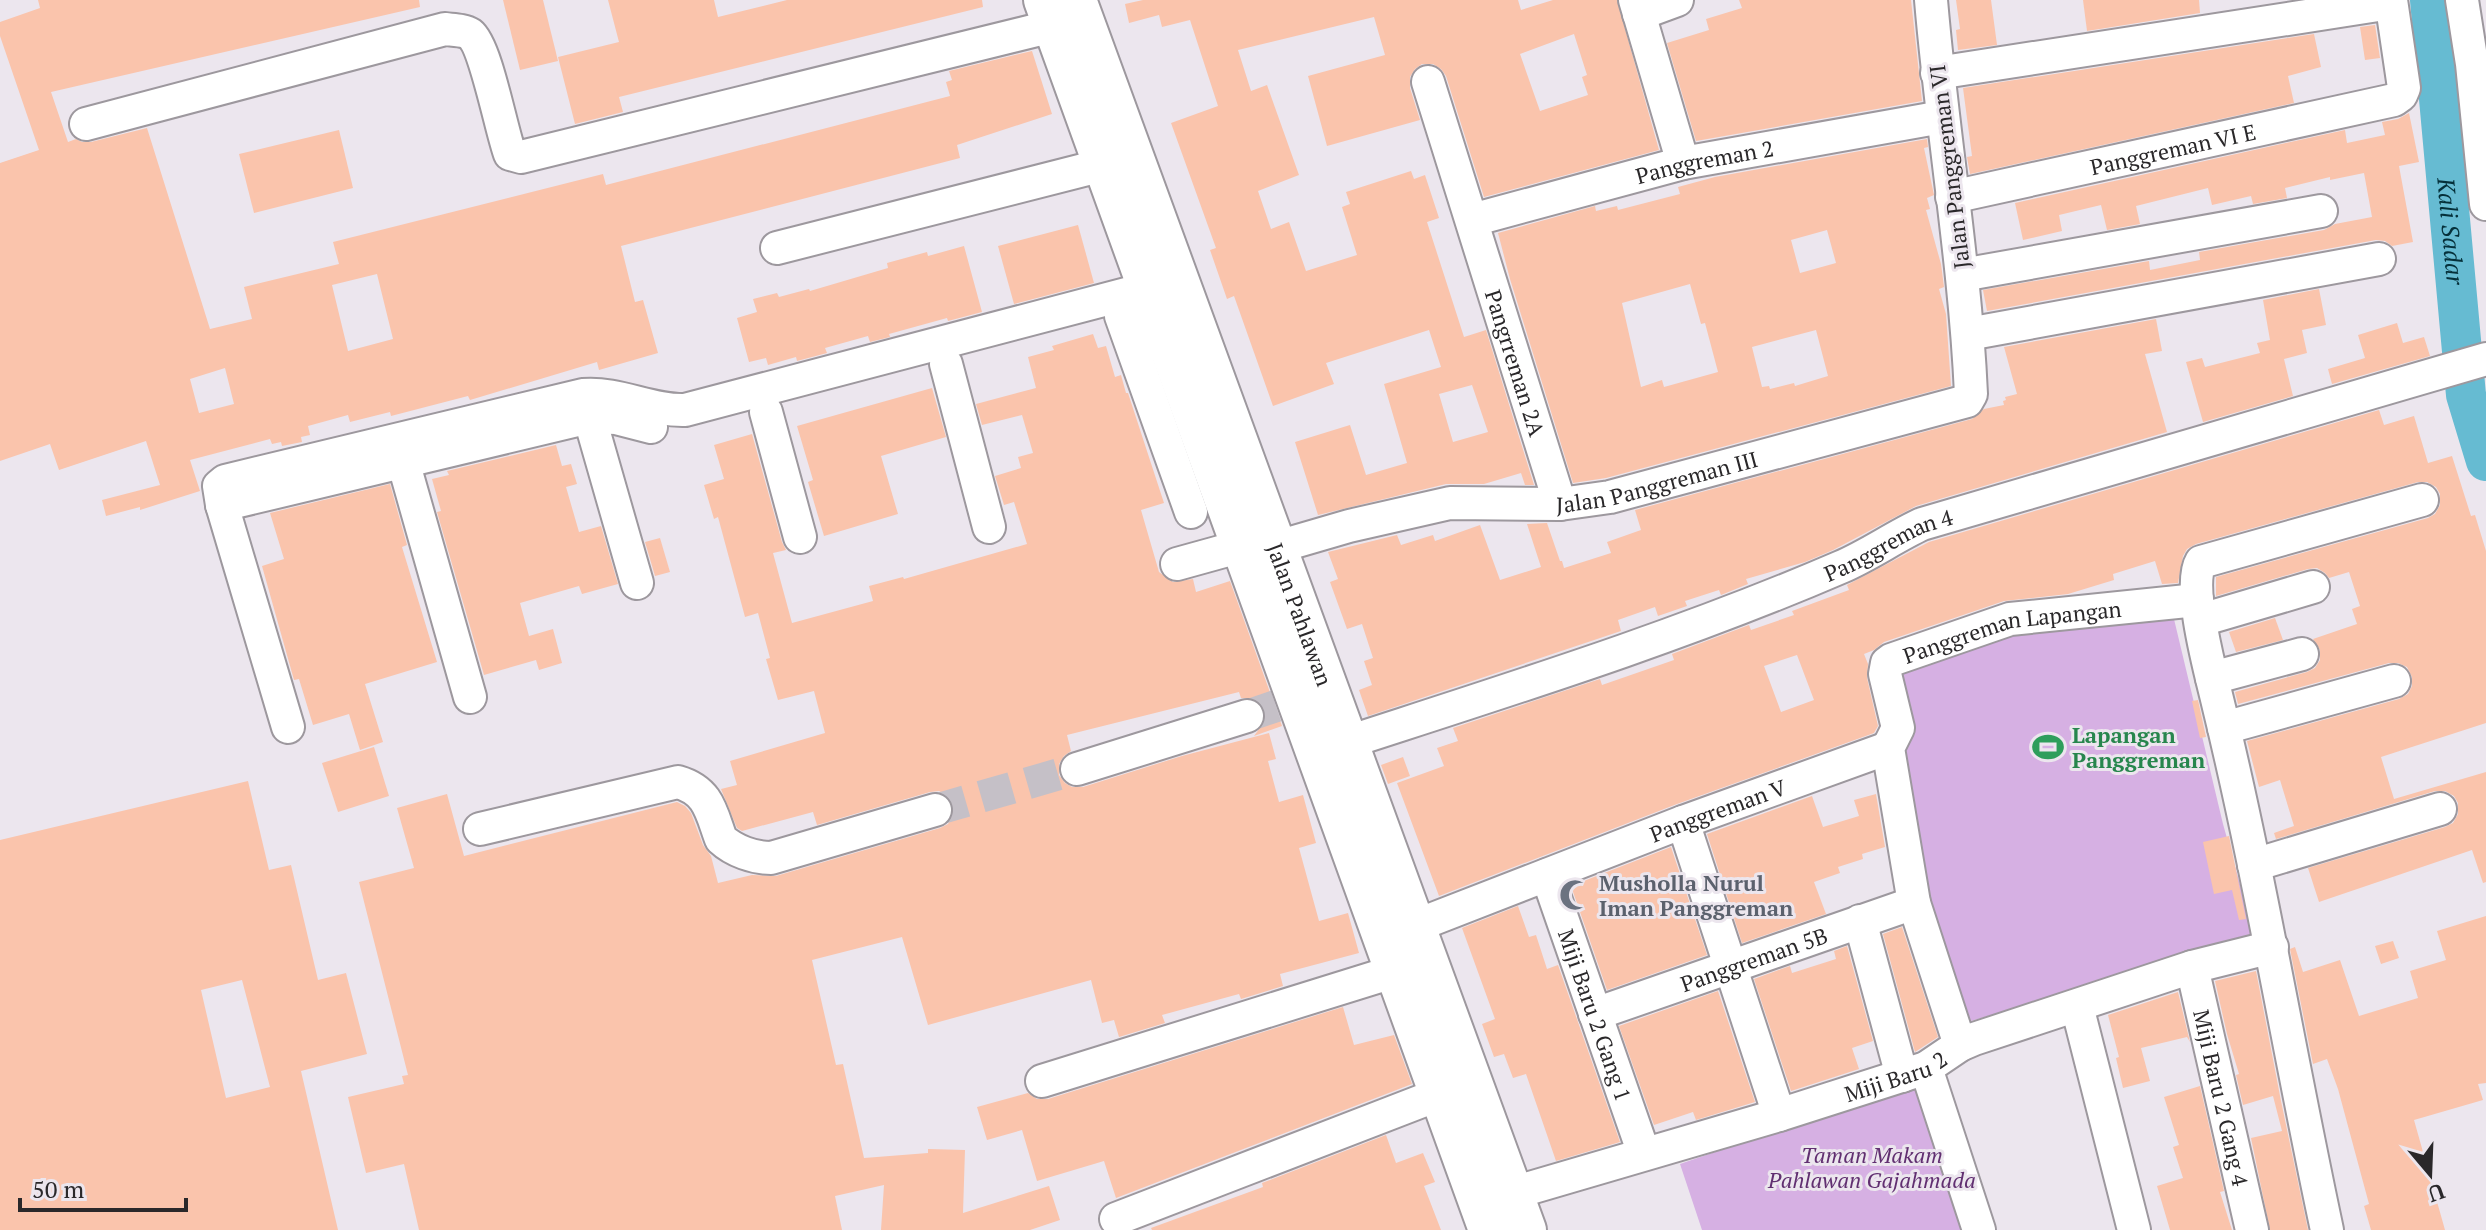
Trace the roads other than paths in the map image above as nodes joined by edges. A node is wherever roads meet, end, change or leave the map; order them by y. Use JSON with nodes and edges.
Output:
{"nodes":[{"id":1,"x":1677,"y":0,"type":"edge"},
{"id":2,"x":1931,"y":0,"type":"edge"},
{"id":3,"x":2462,"y":0,"type":"edge"},
{"id":4,"x":2391,"y":1,"type":"edge"},
{"id":5,"x":1637,"y":7,"type":"edge"},
{"id":6,"x":1058,"y":9,"type":"edge"},
{"id":7,"x":1937,"y":73,"type":"junction"},
{"id":8,"x":1428,"y":82,"type":"dead end"},
{"id":9,"x":1942,"y":117,"type":"junction"},
{"id":10,"x":86,"y":124,"type":"dead end"},
{"id":11,"x":1683,"y":163,"type":"junction"},
{"id":12,"x":1103,"y":165,"type":"junction"},
{"id":13,"x":1952,"y":197,"type":"junction"},
{"id":14,"x":2486,"y":204,"type":"edge"},
{"id":15,"x":2321,"y":211,"type":"dead end"},
{"id":16,"x":1472,"y":220,"type":"junction"},
{"id":17,"x":777,"y":248,"type":"dead end"},
{"id":18,"x":2379,"y":259,"type":"dead end"},
{"id":19,"x":1962,"y":275,"type":"junction"},
{"id":20,"x":1158,"y":298,"type":"junction"},
{"id":21,"x":1968,"y":334,"type":"junction"},
{"id":22,"x":2479,"y":362,"type":"edge"},
{"id":23,"x":946,"y":364,"type":"junction"},
{"id":24,"x":586,"y":406,"type":"junction"},
{"id":25,"x":766,"y":412,"type":"junction"},
{"id":26,"x":403,"y":461,"type":"junction"},
{"id":27,"x":2422,"y":500,"type":"dead end"},
{"id":28,"x":1560,"y":504,"type":"junction"},
{"id":29,"x":222,"y":505,"type":"junction"},
{"id":30,"x":1191,"y":512,"type":"dead end"},
{"id":31,"x":989,"y":527,"type":"dead end"},
{"id":32,"x":800,"y":537,"type":"dead end"},
{"id":33,"x":1259,"y":547,"type":"junction"},
{"id":34,"x":1177,"y":564,"type":"dead end"},
{"id":35,"x":637,"y":583,"type":"dead end"},
{"id":36,"x":2313,"y":587,"type":"dead end"},
{"id":37,"x":2199,"y":610,"type":"junction"},
{"id":38,"x":2302,"y":654,"type":"dead end"},
{"id":39,"x":2212,"y":678,"type":"junction"},
{"id":40,"x":2394,"y":681,"type":"dead end"},
{"id":41,"x":470,"y":697,"type":"dead end"},
{"id":42,"x":1287,"y":703,"type":"junction"},
{"id":43,"x":288,"y":727,"type":"dead end"},
{"id":44,"x":2224,"y":728,"type":"junction"},
{"id":45,"x":1348,"y":742,"type":"junction"},
{"id":46,"x":1888,"y":748,"type":"junction"},
{"id":47,"x":1077,"y":769,"type":"tunnel mouth"},
{"id":48,"x":2440,"y":809,"type":"dead end"},
{"id":49,"x":935,"y":810,"type":"tunnel mouth"},
{"id":50,"x":1683,"y":822,"type":"junction"},
{"id":51,"x":480,"y":829,"type":"dead end"},
{"id":52,"x":2254,"y":865,"type":"junction"},
{"id":53,"x":1547,"y":875,"type":"junction"},
{"id":54,"x":1914,"y":903,"type":"junction"},
{"id":55,"x":1860,"y":921,"type":"junction"},
{"id":56,"x":1415,"y":926,"type":"junction"},
{"id":57,"x":2272,"y":947,"type":"junction"},
{"id":58,"x":1731,"y":967,"type":"junction"},
{"id":59,"x":2192,"y":967,"type":"junction"},
{"id":60,"x":1396,"y":971,"type":"junction"},
{"id":61,"x":2077,"y":1006,"type":"junction"},
{"id":62,"x":1595,"y":1014,"type":"junction"},
{"id":63,"x":1960,"y":1045,"type":"junction"},
{"id":64,"x":1914,"y":1072,"type":"junction"},
{"id":65,"x":1042,"y":1081,"type":"dead end"},
{"id":66,"x":1440,"y":1094,"type":"junction"},
{"id":67,"x":1779,"y":1115,"type":"junction"},
{"id":68,"x":1644,"y":1154,"type":"junction"},
{"id":69,"x":1513,"y":1193,"type":"junction"},
{"id":70,"x":1116,"y":1219,"type":"dead end"},
{"id":71,"x":1489,"y":1230,"type":"edge"},
{"id":72,"x":1526,"y":1230,"type":"edge"},
{"id":73,"x":1979,"y":1230,"type":"edge"},
{"id":74,"x":2134,"y":1230,"type":"edge"},
{"id":75,"x":2252,"y":1230,"type":"edge"},
{"id":76,"x":2327,"y":1230,"type":"edge"}],
"edges":[{"from":1,"to":5,"type":"street"},
{"from":2,"to":7,"type":"street","name":"Jalan Panggreman VI"},
{"from":3,"to":14,"type":"street"},
{"from":4,"to":7,"type":"street"},
{"from":4,"to":13,"type":"street","name":"Panggreman VI E"},
{"from":5,"to":11,"type":"street"},
{"from":6,"to":10,"type":"street"},
{"from":6,"to":12,"type":"main road","name":"Jalan Pahlawan"},
{"from":6,"to":20,"type":"main road","name":"Jalan Pahlawan"},
{"from":7,"to":9,"type":"street","name":"Jalan Panggreman VI"},
{"from":8,"to":16,"type":"street","name":"Pangrreman 2A"},
{"from":9,"to":11,"type":"street","name":"Panggreman 2"},
{"from":9,"to":13,"type":"street","name":"Jalan Panggreman VI"},
{"from":11,"to":16,"type":"street","name":"Panggreman 2"},
{"from":12,"to":17,"type":"street"},
{"from":12,"to":20,"type":"main road","name":"Jalan Pahlawan"},
{"from":13,"to":19,"type":"street","name":"Jalan Panggreman VI"},
{"from":15,"to":19,"type":"street"},
{"from":16,"to":28,"type":"street","name":"Pangrreman 2A"},
{"from":18,"to":21,"type":"street"},
{"from":19,"to":21,"type":"street","name":"Jalan Panggreman VI"},
{"from":20,"to":23,"type":"street"},
{"from":20,"to":24,"type":"street"},
{"from":20,"to":30,"type":"street"},
{"from":20,"to":33,"type":"main road","name":"Jalan Pahlawan"},
{"from":21,"to":28,"type":"street","name":"Jalan Panggreman III"},
{"from":22,"to":45,"type":"street","name":"Panggreman 4"},
{"from":23,"to":25,"type":"street"},
{"from":23,"to":31,"type":"street"},
{"from":24,"to":25,"type":"street"},
{"from":24,"to":26,"type":"street"},
{"from":24,"to":29,"type":"street"},
{"from":24,"to":35,"type":"street"},
{"from":25,"to":32,"type":"street"},
{"from":26,"to":29,"type":"street"},
{"from":26,"to":41,"type":"street"},
{"from":27,"to":37,"type":"street"},
{"from":28,"to":33,"type":"street","name":"Jalan Panggreman III"},
{"from":29,"to":43,"type":"street"},
{"from":33,"to":34,"type":"street","name":"Jalan Panggreman III"},
{"from":33,"to":42,"type":"main road","name":"Jalan Pahlawan"},
{"from":36,"to":37,"type":"street","name":"Panggreman Lapangan"},
{"from":37,"to":39,"type":"street"},
{"from":37,"to":46,"type":"street","name":"Panggreman Lapangan"},
{"from":38,"to":39,"type":"street"},
{"from":39,"to":44,"type":"street"},
{"from":40,"to":44,"type":"street"},
{"from":42,"to":45,"type":"main road","name":"Jalan Pahlawan"},
{"from":42,"to":47,"type":"street"},
{"from":42,"to":60,"type":"main road","name":"Jalan Pahlawan"},
{"from":44,"to":52,"type":"street"},
{"from":45,"to":56,"type":"main road","name":"Jalan Pahlawan"},
{"from":46,"to":50,"type":"street","name":"Panggreman V"},
{"from":46,"to":54,"type":"street","name":"Panggreman Lapangan"},
{"from":48,"to":52,"type":"street"},
{"from":49,"to":51,"type":"street"},
{"from":50,"to":53,"type":"street","name":"Panggreman V"},
{"from":50,"to":58,"type":"street"},
{"from":52,"to":57,"type":"street"},
{"from":53,"to":56,"type":"street","name":"Panggreman V"},
{"from":53,"to":62,"type":"street","name":"Miji Baru 2 Gang 1"},
{"from":54,"to":55,"type":"street","name":"Panggreman 5B"},
{"from":54,"to":63,"type":"street","name":"Panggreman Lapangan"},
{"from":55,"to":58,"type":"street","name":"Panggreman 5B"},
{"from":55,"to":64,"type":"street"},
{"from":56,"to":69,"type":"main road","name":"Jalan Pahlawan"},
{"from":57,"to":59,"type":"street","name":"Miji Baru 2"},
{"from":57,"to":76,"type":"street"},
{"from":58,"to":62,"type":"street","name":"Panggreman 5B"},
{"from":58,"to":67,"type":"street"},
{"from":59,"to":61,"type":"street","name":"Miji Baru 2"},
{"from":59,"to":75,"type":"street","name":"Miji Baru 2 Gang 4"},
{"from":60,"to":65,"type":"street"},
{"from":60,"to":66,"type":"main road","name":"Jalan Pahlawan"},
{"from":61,"to":63,"type":"street","name":"Miji Baru 2"},
{"from":61,"to":74,"type":"street"},
{"from":62,"to":68,"type":"street","name":"Miji Baru 2 Gang 1"},
{"from":63,"to":64,"type":"street","name":"Miji Baru 2"},
{"from":64,"to":67,"type":"street","name":"Miji Baru 2"},
{"from":64,"to":73,"type":"street"},
{"from":66,"to":70,"type":"street"},
{"from":66,"to":71,"type":"main road","name":"Jalan Pahlawan"},
{"from":67,"to":68,"type":"street","name":"Miji Baru 2"},
{"from":68,"to":69,"type":"street","name":"Miji Baru 2"},
{"from":69,"to":72,"type":"main road","name":"Jalan Pahlawan"}]}
